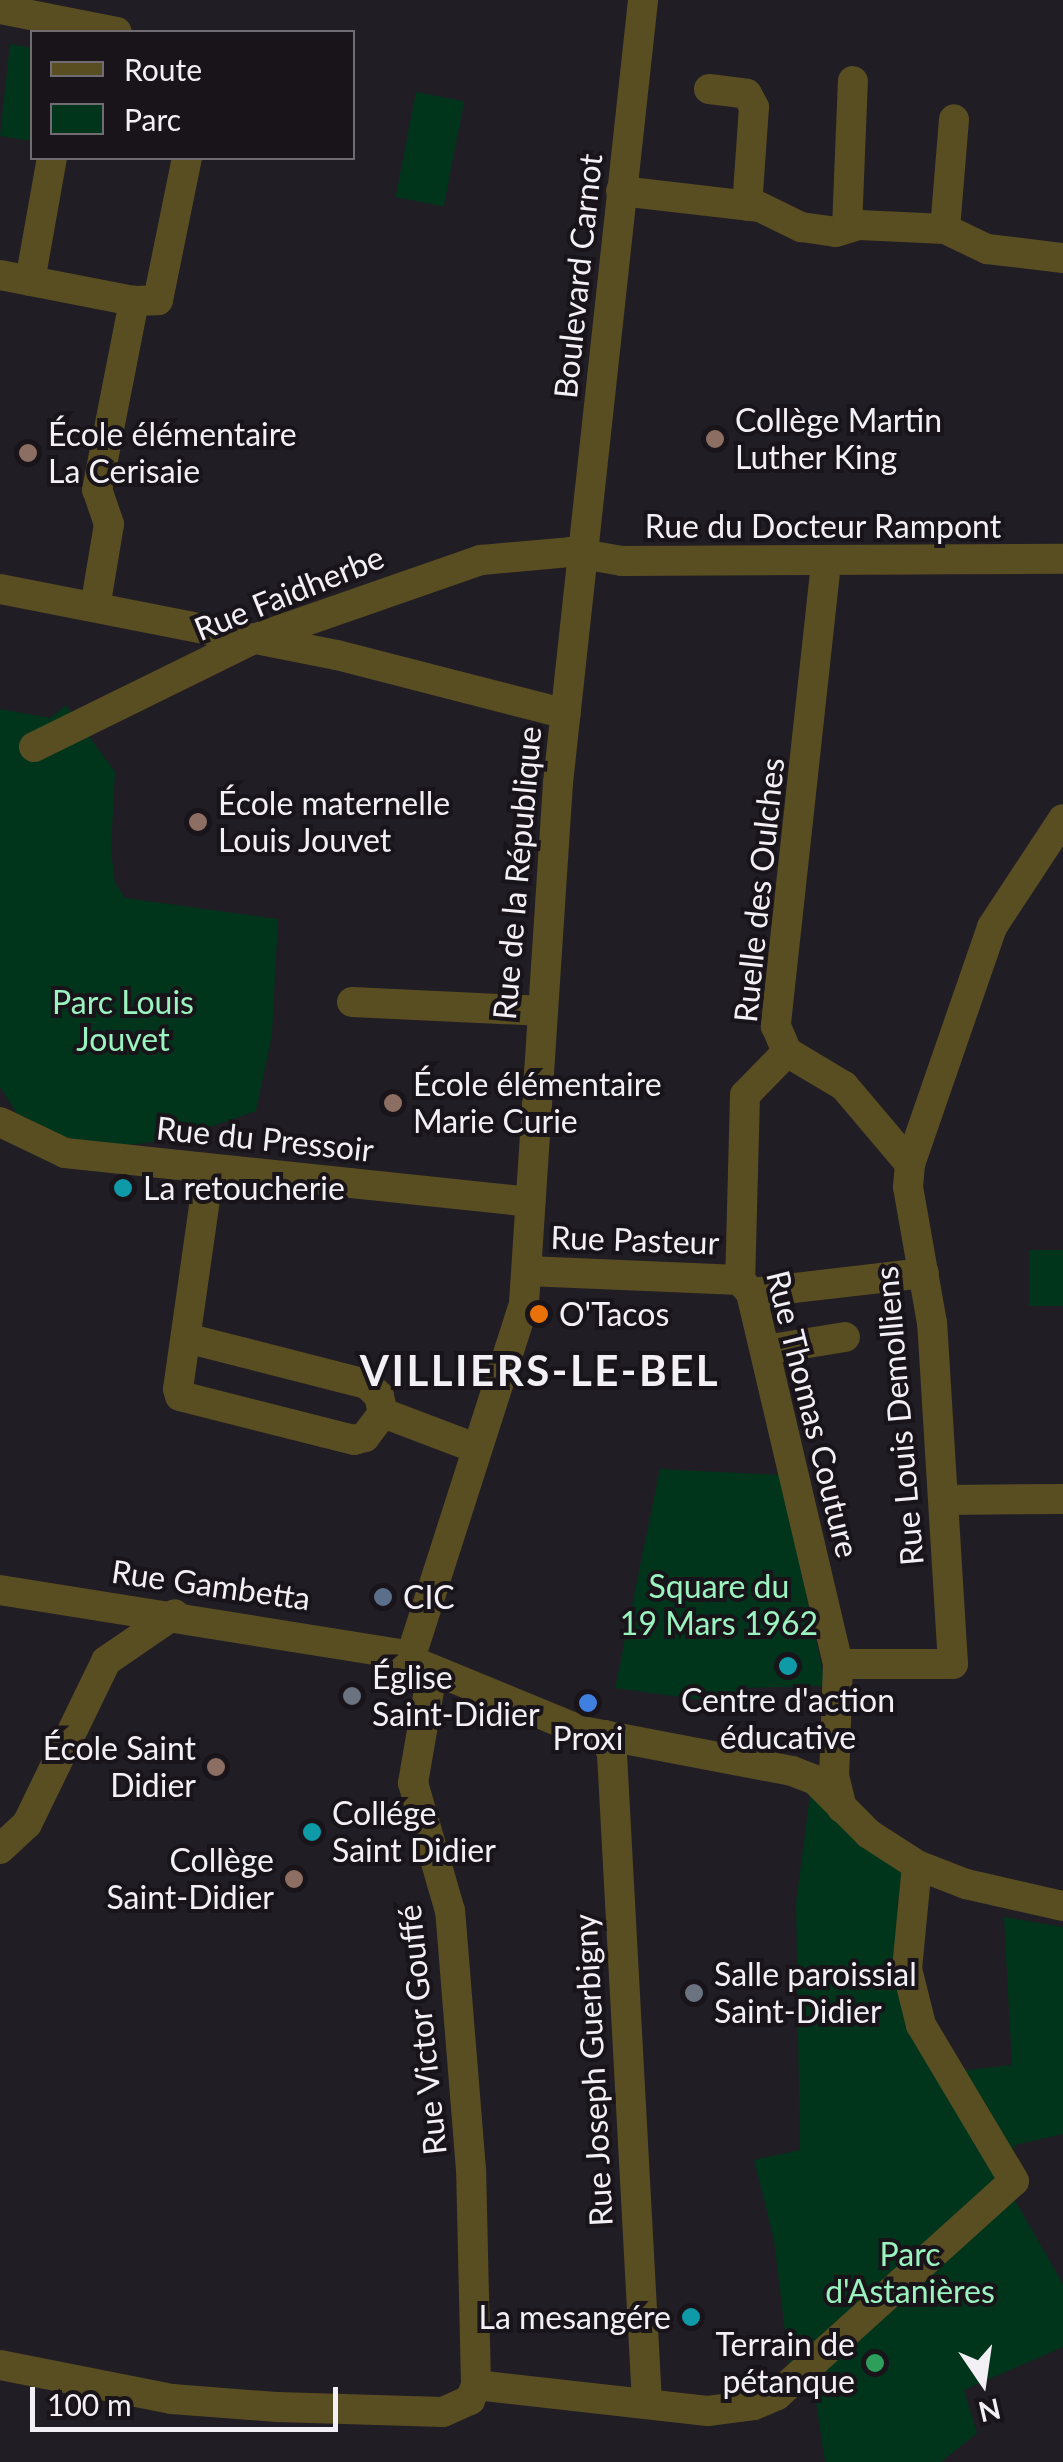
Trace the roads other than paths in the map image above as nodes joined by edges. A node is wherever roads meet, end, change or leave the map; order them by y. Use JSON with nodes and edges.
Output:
{"nodes":[{"id":1,"x":643,"y":0,"type":"edge"},
{"id":2,"x":0,"y":9,"type":"edge"},
{"id":3,"x":91,"y":23,"type":"edge"},
{"id":4,"x":852,"y":81,"type":"dead end"},
{"id":5,"x":709,"y":89,"type":"dead end"},
{"id":6,"x":954,"y":119,"type":"dead end"},
{"id":7,"x":51,"y":160,"type":"edge"},
{"id":8,"x":187,"y":160,"type":"edge"},
{"id":9,"x":620,"y":191,"type":"junction"},
{"id":10,"x":747,"y":206,"type":"junction"},
{"id":11,"x":847,"y":228,"type":"junction"},
{"id":12,"x":945,"y":229,"type":"junction"},
{"id":13,"x":1063,"y":258,"type":"edge"},
{"id":14,"x":15,"y":278,"type":"edge"},
{"id":15,"x":134,"y":301,"type":"junction"},
{"id":16,"x":1063,"y":559,"type":"edge"},
{"id":17,"x":584,"y":560,"type":"junction"},
{"id":18,"x":826,"y":563,"type":"junction"},
{"id":19,"x":0,"y":588,"type":"edge"},
{"id":20,"x":96,"y":596,"type":"dead end"},
{"id":21,"x":251,"y":640,"type":"junction"},
{"id":22,"x":566,"y":714,"type":"junction"},
{"id":23,"x":34,"y":748,"type":"dead end"},
{"id":24,"x":1063,"y":819,"type":"edge"},
{"id":25,"x":352,"y":1002,"type":"dead end"},
{"id":26,"x":540,"y":1012,"type":"junction"},
{"id":27,"x":787,"y":1052,"type":"junction"},
{"id":28,"x":0,"y":1122,"type":"edge"},
{"id":29,"x":910,"y":1164,"type":"junction"},
{"id":30,"x":209,"y":1170,"type":"junction"},
{"id":31,"x":530,"y":1202,"type":"junction"},
{"id":32,"x":527,"y":1271,"type":"junction"},
{"id":33,"x":924,"y":1272,"type":"junction"},
{"id":34,"x":746,"y":1286,"type":"junction"},
{"id":35,"x":845,"y":1337,"type":"dead end"},
{"id":36,"x":186,"y":1338,"type":"junction"},
{"id":37,"x":765,"y":1350,"type":"junction"},
{"id":38,"x":383,"y":1413,"type":"junction"},
{"id":39,"x":476,"y":1448,"type":"junction"},
{"id":40,"x":944,"y":1500,"type":"junction"},
{"id":41,"x":1063,"y":1500,"type":"edge"},
{"id":42,"x":0,"y":1590,"type":"edge"},
{"id":43,"x":118,"y":1606,"type":"junction"},
{"id":44,"x":175,"y":1614,"type":"junction"},
{"id":45,"x":106,"y":1661,"type":"junction"},
{"id":46,"x":838,"y":1664,"type":"junction"},
{"id":47,"x":422,"y":1665,"type":"junction"},
{"id":48,"x":605,"y":1736,"type":"junction"},
{"id":49,"x":842,"y":1808,"type":"junction"},
{"id":50,"x":0,"y":1849,"type":"edge"},
{"id":51,"x":918,"y":1865,"type":"junction"},
{"id":52,"x":1063,"y":1906,"type":"edge"},
{"id":53,"x":0,"y":2365,"type":"edge"},
{"id":54,"x":473,"y":2392,"type":"junction"},
{"id":55,"x":647,"y":2402,"type":"junction"}],
"edges":[{"from":1,"to":9,"type":"street","name":"Boulevard Carnot"},
{"from":2,"to":3,"type":"street"},
{"from":4,"to":11,"type":"street"},
{"from":5,"to":10,"type":"street"},
{"from":6,"to":12,"type":"street"},
{"from":7,"to":14,"type":"street"},
{"from":8,"to":15,"type":"street"},
{"from":9,"to":10,"type":"street"},
{"from":9,"to":17,"type":"street","name":"Boulevard Carnot"},
{"from":10,"to":11,"type":"street"},
{"from":11,"to":12,"type":"street"},
{"from":12,"to":13,"type":"street"},
{"from":14,"to":15,"type":"street"},
{"from":15,"to":20,"type":"street"},
{"from":16,"to":18,"type":"street","name":"Rue du Docteur Rampont"},
{"from":17,"to":18,"type":"street","name":"Rue du Docteur Rampont"},
{"from":17,"to":21,"type":"street","name":"Rue Faidherbe"},
{"from":17,"to":22,"type":"street","name":"Rue de la République"},
{"from":18,"to":27,"type":"street","name":"Ruelle des Oulches"},
{"from":19,"to":21,"type":"street"},
{"from":21,"to":22,"type":"street"},
{"from":21,"to":23,"type":"street","name":"Rue Faidherbe"},
{"from":22,"to":26,"type":"street","name":"Rue de la République"},
{"from":24,"to":29,"type":"street"},
{"from":25,"to":26,"type":"street"},
{"from":26,"to":31,"type":"street","name":"Rue de la République"},
{"from":27,"to":29,"type":"street","name":"Ruelle des Oulches"},
{"from":27,"to":34,"type":"street","name":"Rue Thomas Couture"},
{"from":28,"to":30,"type":"street","name":"Rue du Pressoir"},
{"from":29,"to":33,"type":"street","name":"Rue Louis Demolliens"},
{"from":30,"to":31,"type":"street","name":"Rue du Pressoir"},
{"from":30,"to":36,"type":"street"},
{"from":31,"to":32,"type":"street","name":"Rue de la République"},
{"from":32,"to":34,"type":"street","name":"Rue Pasteur"},
{"from":32,"to":39,"type":"street","name":"Rue de la République"},
{"from":33,"to":34,"type":"street","name":"Rue Pasteur"},
{"from":33,"to":40,"type":"street","name":"Rue Louis Demolliens"},
{"from":34,"to":37,"type":"street","name":"Rue Thomas Couture"},
{"from":35,"to":37,"type":"street"},
{"from":36,"to":38,"type":"street"},
{"from":36,"to":38,"type":"street"},
{"from":37,"to":46,"type":"street","name":"Rue Thomas Couture"},
{"from":38,"to":39,"type":"street"},
{"from":39,"to":47,"type":"street","name":"Rue de la République"},
{"from":40,"to":41,"type":"street"},
{"from":40,"to":46,"type":"street","name":"Rue Louis Demolliens"},
{"from":42,"to":43,"type":"street","name":"Rue Gambetta"},
{"from":43,"to":44,"type":"street","name":"Rue Gambetta"},
{"from":43,"to":45,"type":"street"},
{"from":44,"to":45,"type":"street"},
{"from":44,"to":47,"type":"street","name":"Rue Gambetta"},
{"from":45,"to":50,"type":"street"},
{"from":46,"to":49,"type":"street","name":"Rue Thomas Couture"},
{"from":47,"to":48,"type":"street","name":"Rue Gambetta"},
{"from":47,"to":54,"type":"street","name":"Rue Victor Gouffé"},
{"from":48,"to":49,"type":"street","name":"Rue Gambetta"},
{"from":48,"to":55,"type":"street","name":"Rue Joseph Guerbigny"},
{"from":49,"to":51,"type":"street","name":"Rue Gambetta"},
{"from":51,"to":52,"type":"street","name":"Rue Gambetta"},
{"from":51,"to":55,"type":"street"},
{"from":53,"to":54,"type":"street"},
{"from":54,"to":55,"type":"street"}]}
